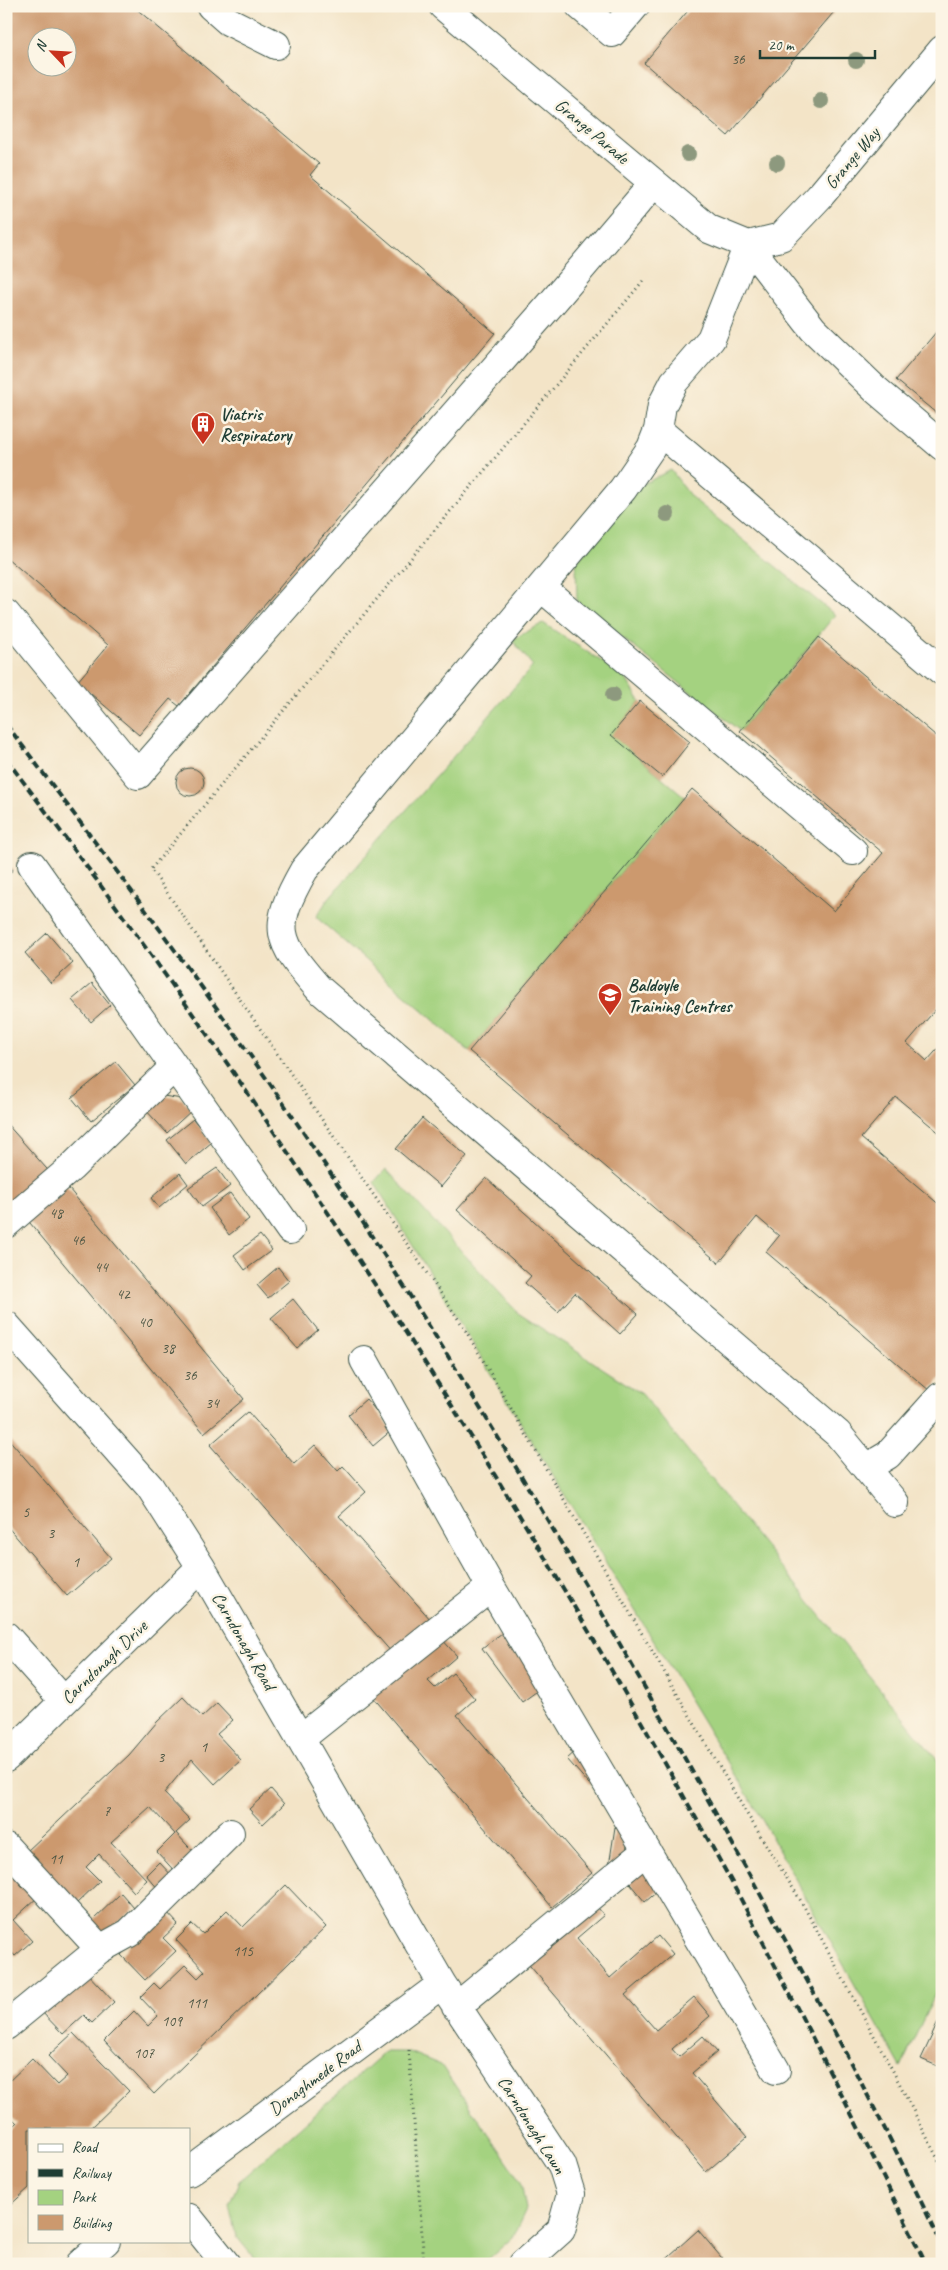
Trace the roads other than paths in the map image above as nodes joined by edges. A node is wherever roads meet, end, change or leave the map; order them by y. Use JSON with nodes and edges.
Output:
{"nodes":[{"id":1,"x":211,"y":6,"type":"edge"},
{"id":2,"x":443,"y":6,"type":"edge"},
{"id":3,"x":580,"y":6,"type":"edge"},
{"id":4,"x":635,"y":6,"type":"edge"},
{"id":5,"x":276,"y":45,"type":"dead end"},
{"id":6,"x":942,"y":50,"type":"edge"},
{"id":7,"x":654,"y":183,"type":"junction"},
{"id":8,"x":748,"y":245,"type":"junction"},
{"id":9,"x":658,"y":430,"type":"junction"},
{"id":10,"x":942,"y":446,"type":"edge"},
{"id":11,"x":542,"y":588,"type":"junction"},
{"id":12,"x":6,"y":614,"type":"edge"},
{"id":13,"x":942,"y":671,"type":"edge"},
{"id":14,"x":853,"y":851,"type":"dead end"},
{"id":15,"x":32,"y":865,"type":"dead end"},
{"id":16,"x":174,"y":1068,"type":"junction"},
{"id":17,"x":6,"y":1224,"type":"edge"},
{"id":18,"x":290,"y":1230,"type":"dead end"},
{"id":19,"x":6,"y":1325,"type":"edge"},
{"id":20,"x":364,"y":1360,"type":"dead end"},
{"id":21,"x":940,"y":1397,"type":"dead end"},
{"id":22,"x":866,"y":1468,"type":"junction"},
{"id":23,"x":895,"y":1503,"type":"dead end"},
{"id":24,"x":202,"y":1567,"type":"junction"},
{"id":25,"x":491,"y":1588,"type":"junction"},
{"id":26,"x":6,"y":1636,"type":"edge"},
{"id":27,"x":64,"y":1701,"type":"junction"},
{"id":28,"x":300,"y":1739,"type":"junction"},
{"id":29,"x":6,"y":1758,"type":"edge"},
{"id":30,"x":230,"y":1833,"type":"dead end"},
{"id":31,"x":6,"y":1846,"type":"edge"},
{"id":32,"x":646,"y":1851,"type":"junction"},
{"id":33,"x":100,"y":1949,"type":"junction"},
{"id":34,"x":449,"y":1995,"type":"junction"},
{"id":35,"x":6,"y":2026,"type":"edge"},
{"id":36,"x":776,"y":2070,"type":"dead end"},
{"id":37,"x":190,"y":2171,"type":"edge"},
{"id":38,"x":190,"y":2219,"type":"edge"},
{"id":39,"x":105,"y":2242,"type":"edge"},
{"id":40,"x":80,"y":2264,"type":"edge"},
{"id":41,"x":226,"y":2264,"type":"edge"},
{"id":42,"x":523,"y":2264,"type":"edge"}],
"edges":[{"from":1,"to":5,"type":"street"},
{"from":2,"to":7,"type":"street","name":"Grange Parade"},
{"from":3,"to":4,"type":"street"},
{"from":6,"to":8,"type":"street","name":"Grange Way"},
{"from":7,"to":8,"type":"street","name":"Grange Parade"},
{"from":7,"to":12,"type":"street"},
{"from":8,"to":9,"type":"street"},
{"from":8,"to":10,"type":"street"},
{"from":9,"to":11,"type":"street"},
{"from":9,"to":13,"type":"street"},
{"from":11,"to":14,"type":"street"},
{"from":11,"to":22,"type":"street"},
{"from":15,"to":16,"type":"street"},
{"from":16,"to":17,"type":"street"},
{"from":16,"to":18,"type":"street"},
{"from":19,"to":24,"type":"street","name":"Carndonagh Road"},
{"from":20,"to":25,"type":"street"},
{"from":21,"to":22,"type":"street"},
{"from":22,"to":23,"type":"street"},
{"from":24,"to":27,"type":"street","name":"Carndonagh Drive"},
{"from":24,"to":28,"type":"street","name":"Carndonagh Road"},
{"from":25,"to":28,"type":"street"},
{"from":25,"to":32,"type":"street"},
{"from":26,"to":27,"type":"street"},
{"from":27,"to":29,"type":"street","name":"Carndonagh Drive"},
{"from":28,"to":34,"type":"street","name":"Carndonagh Road"},
{"from":30,"to":33,"type":"street"},
{"from":31,"to":33,"type":"street"},
{"from":32,"to":34,"type":"street","name":"Donaghmede Road"},
{"from":32,"to":36,"type":"street"},
{"from":33,"to":35,"type":"street"},
{"from":34,"to":37,"type":"street","name":"Donaghmede Road"},
{"from":34,"to":42,"type":"street","name":"Carndonagh Lawn"},
{"from":38,"to":41,"type":"street"},
{"from":39,"to":40,"type":"street"}]}
